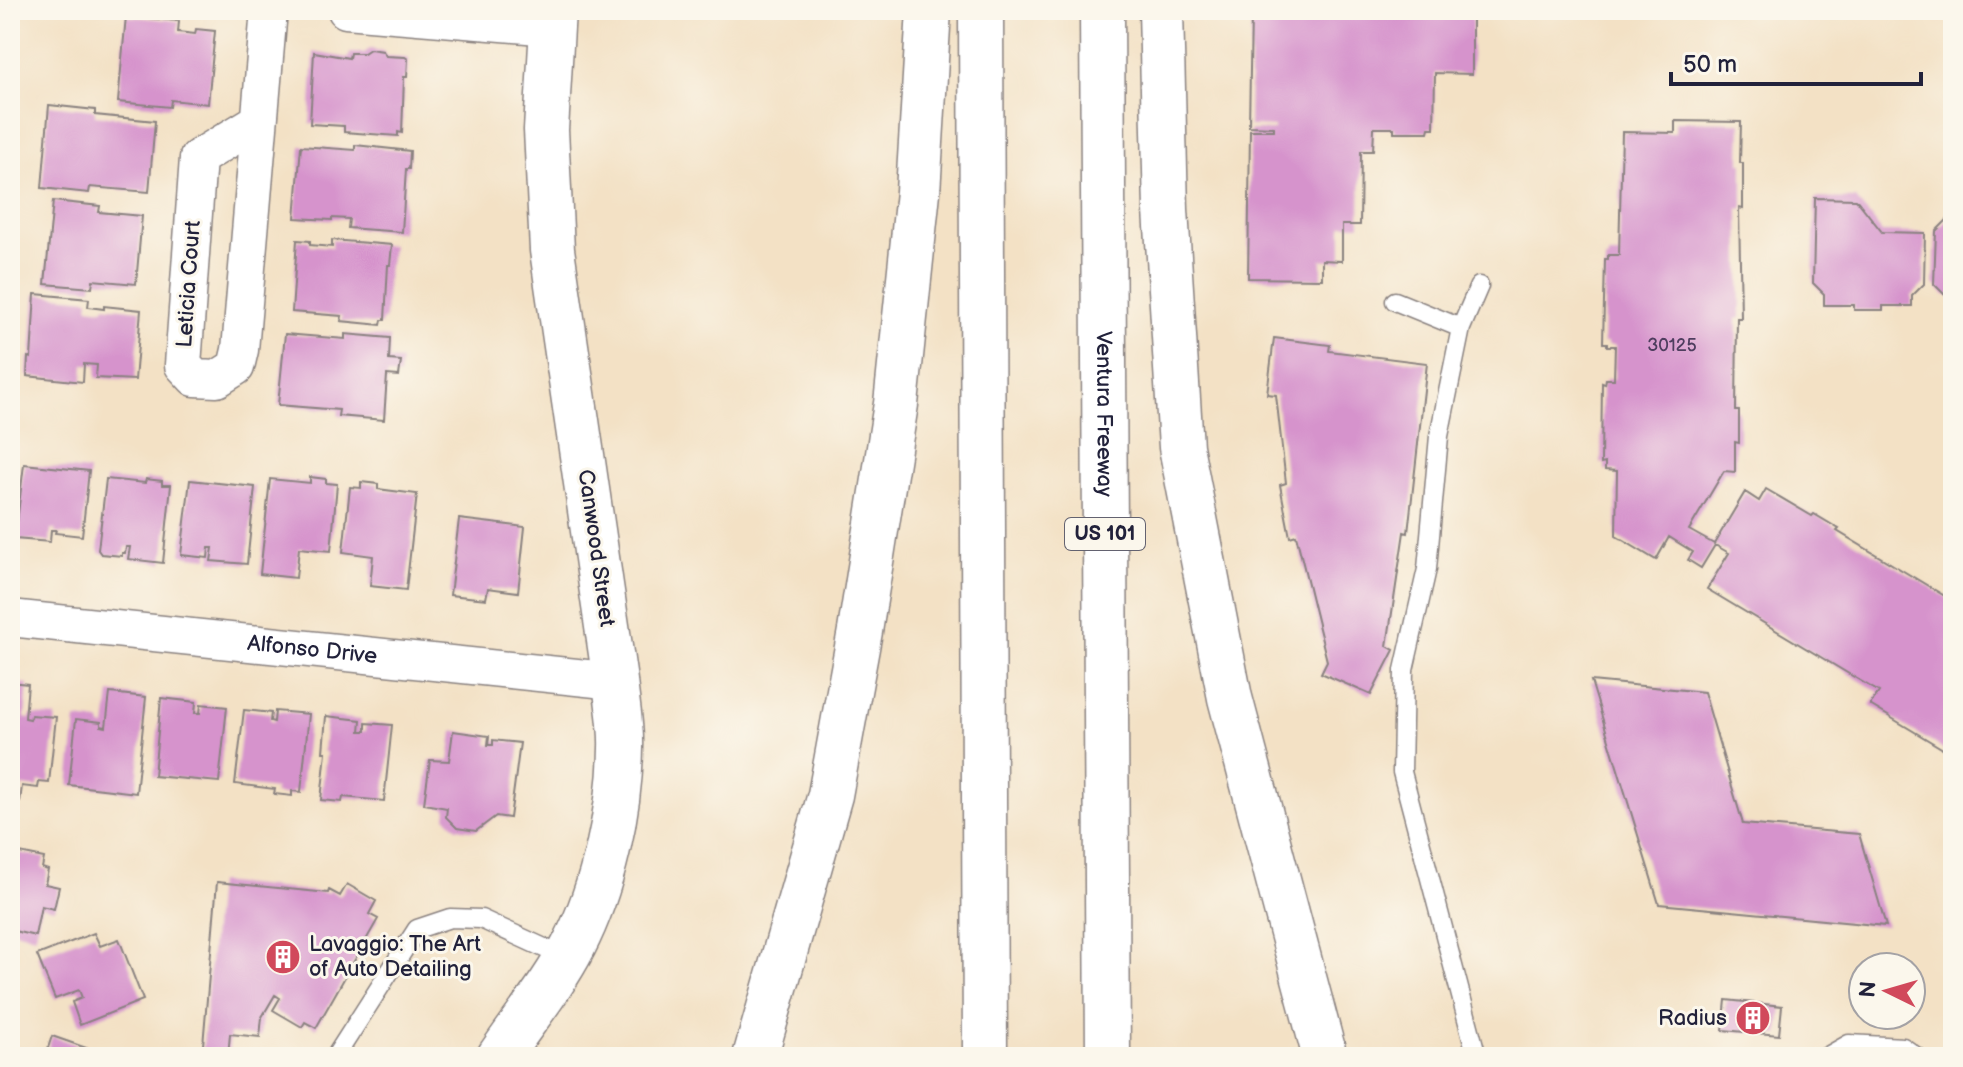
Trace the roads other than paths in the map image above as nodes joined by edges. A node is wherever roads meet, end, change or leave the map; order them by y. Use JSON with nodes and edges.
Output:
{"nodes":[{"id":1,"x":269,"y":10,"type":"edge"},
{"id":2,"x":346,"y":10,"type":"edge"},
{"id":3,"x":929,"y":10,"type":"edge"},
{"id":4,"x":981,"y":10,"type":"edge"},
{"id":5,"x":1102,"y":10,"type":"edge"},
{"id":6,"x":1161,"y":10,"type":"edge"},
{"id":7,"x":552,"y":19,"type":"edge"},
{"id":8,"x":259,"y":121,"type":"junction"},
{"id":9,"x":1479,"y":286,"type":"dead end"},
{"id":10,"x":1395,"y":301,"type":"dead end"},
{"id":11,"x":1461,"y":328,"type":"junction"},
{"id":12,"x":10,"y":618,"type":"edge"},
{"id":13,"x":615,"y":681,"type":"junction"},
{"id":14,"x":566,"y":958,"type":"junction"},
{"id":15,"x":335,"y":1057,"type":"edge"},
{"id":16,"x":499,"y":1057,"type":"edge"},
{"id":17,"x":755,"y":1057,"type":"edge"},
{"id":18,"x":985,"y":1057,"type":"edge"},
{"id":19,"x":1108,"y":1057,"type":"edge"},
{"id":20,"x":1325,"y":1057,"type":"edge"},
{"id":21,"x":1477,"y":1057,"type":"edge"},
{"id":22,"x":1826,"y":1057,"type":"edge"},
{"id":23,"x":1917,"y":1057,"type":"edge"}],
"edges":[{"from":1,"to":8,"type":"street","name":"Leticia Court"},
{"from":2,"to":7,"type":"street"},
{"from":3,"to":17,"type":"main road"},
{"from":4,"to":18,"type":"main road"},
{"from":5,"to":19,"type":"main road","name":"Ventura Freeway","number":"US 101"},
{"from":6,"to":20,"type":"main road"},
{"from":7,"to":13,"type":"main road","name":"Canwood Street"},
{"from":8,"to":8,"type":"street","name":"Leticia Court"},
{"from":9,"to":11,"type":"lane"},
{"from":10,"to":11,"type":"lane"},
{"from":11,"to":21,"type":"lane"},
{"from":12,"to":13,"type":"street","name":"Alfonso Drive"},
{"from":13,"to":14,"type":"main road","name":"Canwood Street"},
{"from":14,"to":15,"type":"lane"},
{"from":14,"to":16,"type":"main road","name":"Canwood Street"},
{"from":22,"to":23,"type":"lane"}]}
